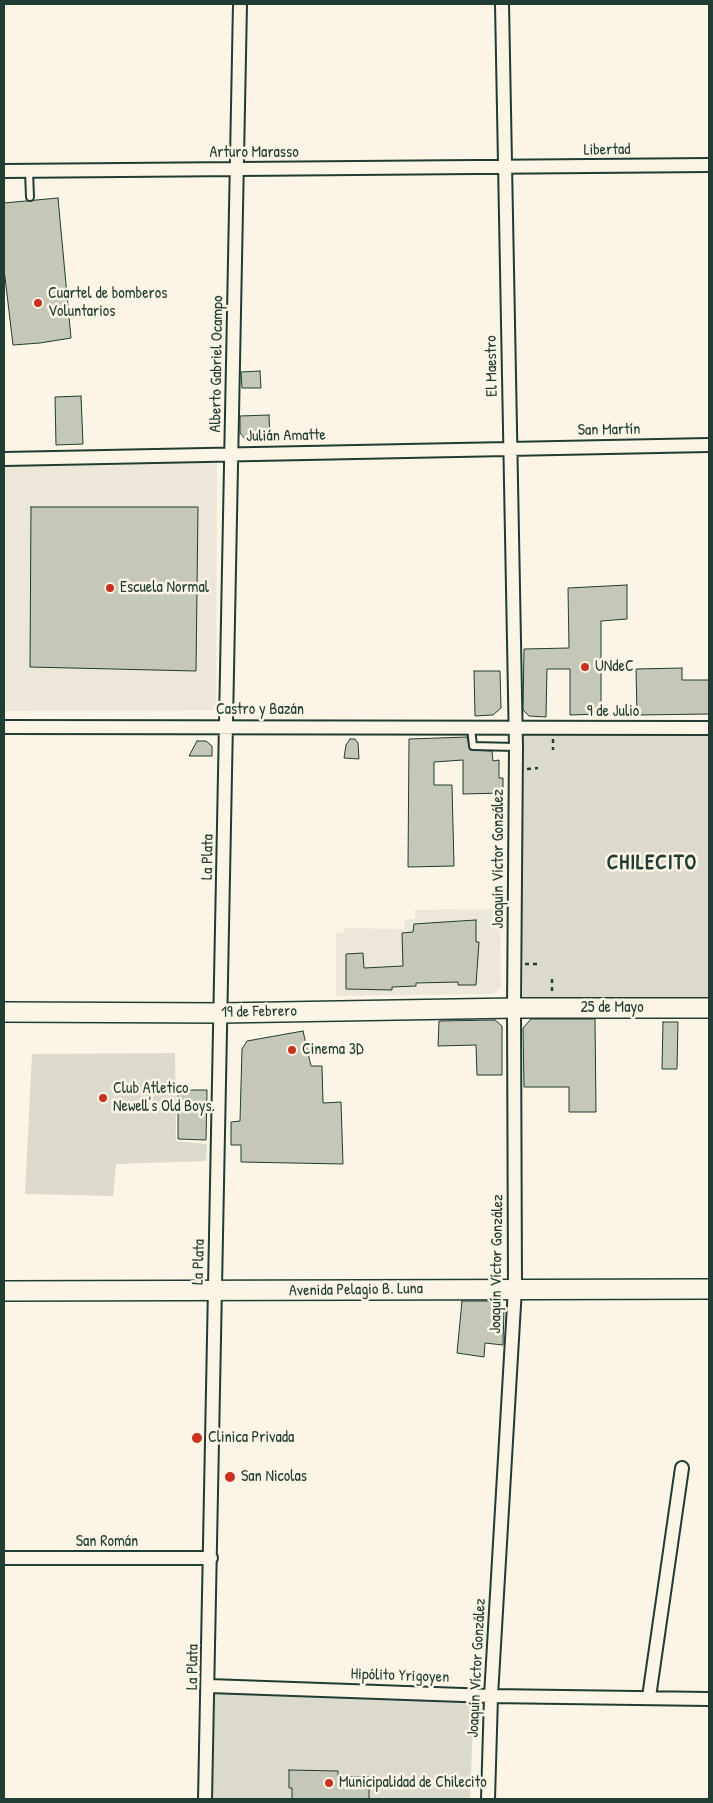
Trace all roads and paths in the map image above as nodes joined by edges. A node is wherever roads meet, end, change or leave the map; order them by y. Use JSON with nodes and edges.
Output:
{"nodes":[{"id":1,"x":240,"y":4,"type":"edge"},
{"id":2,"x":502,"y":4,"type":"edge"},
{"id":3,"x":709,"y":165,"type":"edge"},
{"id":4,"x":505,"y":168,"type":"junction"},
{"id":5,"x":237,"y":169,"type":"junction"},
{"id":6,"x":4,"y":171,"type":"edge"},
{"id":7,"x":28,"y":172,"type":"junction"},
{"id":8,"x":30,"y":197,"type":"dead end"},
{"id":9,"x":709,"y":445,"type":"edge"},
{"id":10,"x":509,"y":447,"type":"junction"},
{"id":11,"x":231,"y":454,"type":"junction"},
{"id":12,"x":4,"y":459,"type":"edge"},
{"id":13,"x":226,"y":726,"type":"junction"},
{"id":14,"x":4,"y":727,"type":"edge"},
{"id":15,"x":471,"y":727,"type":"junction"},
{"id":16,"x":516,"y":728,"type":"junction"},
{"id":17,"x":709,"y":728,"type":"edge"},
{"id":18,"x":516,"y":747,"type":"junction"},
{"id":19,"x":514,"y":1008,"type":"junction"},
{"id":20,"x":709,"y":1008,"type":"edge"},
{"id":21,"x":4,"y":1012,"type":"edge"},
{"id":22,"x":222,"y":1013,"type":"junction"},
{"id":23,"x":515,"y":1288,"type":"junction"},
{"id":24,"x":709,"y":1289,"type":"edge"},
{"id":25,"x":4,"y":1291,"type":"edge"},
{"id":26,"x":215,"y":1292,"type":"junction"},
{"id":27,"x":682,"y":1468,"type":"dead end"},
{"id":28,"x":4,"y":1558,"type":"edge"},
{"id":29,"x":211,"y":1558,"type":"junction"},
{"id":30,"x":209,"y":1686,"type":"junction"},
{"id":31,"x":491,"y":1696,"type":"junction"},
{"id":32,"x":649,"y":1697,"type":"junction"},
{"id":33,"x":709,"y":1699,"type":"edge"},
{"id":34,"x":205,"y":1799,"type":"edge"},
{"id":35,"x":488,"y":1799,"type":"edge"}],
"edges":[{"from":1,"to":5,"type":"street","name":"Alberto Gabriel Ocampo"},
{"from":2,"to":4,"type":"street","name":"El Maestro"},
{"from":3,"to":4,"type":"street","name":"Libertad"},
{"from":4,"to":5,"type":"street","name":"Arturo Marasso"},
{"from":4,"to":10,"type":"street","name":"El Maestro"},
{"from":5,"to":7,"type":"street","name":"Arturo Marasso"},
{"from":5,"to":11,"type":"street","name":"Alberto Gabriel Ocampo"},
{"from":6,"to":7,"type":"street","name":"Arturo Marasso"},
{"from":7,"to":8,"type":"lane"},
{"from":9,"to":10,"type":"street","name":"San Martín"},
{"from":10,"to":11,"type":"street","name":"Julián Amatte"},
{"from":10,"to":16,"type":"street","name":"El Maestro"},
{"from":11,"to":12,"type":"street","name":"Julián Amatte"},
{"from":11,"to":13,"type":"street","name":"Alberto Gabriel Ocampo"},
{"from":13,"to":14,"type":"street","name":"Castro y Bazán"},
{"from":13,"to":15,"type":"street","name":"Castro y Bazán"},
{"from":13,"to":22,"type":"street","name":"La Plata"},
{"from":15,"to":16,"type":"street","name":"Castro y Bazán"},
{"from":15,"to":18,"type":"lane"},
{"from":16,"to":17,"type":"street","name":"9 de Julio"},
{"from":16,"to":18,"type":"street","name":"Joaquín Víctor González"},
{"from":18,"to":19,"type":"street","name":"Joaquín Víctor González"},
{"from":19,"to":20,"type":"main road","name":"25 de Mayo"},
{"from":19,"to":22,"type":"main road","name":"19 de Febrero"},
{"from":19,"to":23,"type":"street","name":"Joaquín Víctor González"},
{"from":21,"to":22,"type":"main road","name":"19 de Febrero"},
{"from":22,"to":26,"type":"street","name":"La Plata"},
{"from":23,"to":24,"type":"main road","name":"Avenida Pelagio B. Luna"},
{"from":23,"to":26,"type":"main road","name":"Avenida Pelagio B. Luna"},
{"from":23,"to":31,"type":"street","name":"Joaquín Víctor González"},
{"from":25,"to":26,"type":"main road","name":"Avenida Pelagio B. Luna"},
{"from":26,"to":29,"type":"street","name":"La Plata"},
{"from":27,"to":32,"type":"street"},
{"from":28,"to":29,"type":"street","name":"San Román"},
{"from":29,"to":30,"type":"street","name":"La Plata"},
{"from":30,"to":31,"type":"street","name":"Hipólito Yrigoyen"},
{"from":30,"to":34,"type":"street","name":"La Plata"},
{"from":31,"to":32,"type":"street","name":"Hipólito Yrigoyen"},
{"from":31,"to":35,"type":"street","name":"Joaquín Víctor González"},
{"from":32,"to":33,"type":"street","name":"Hipólito Yrigoyen"}]}
